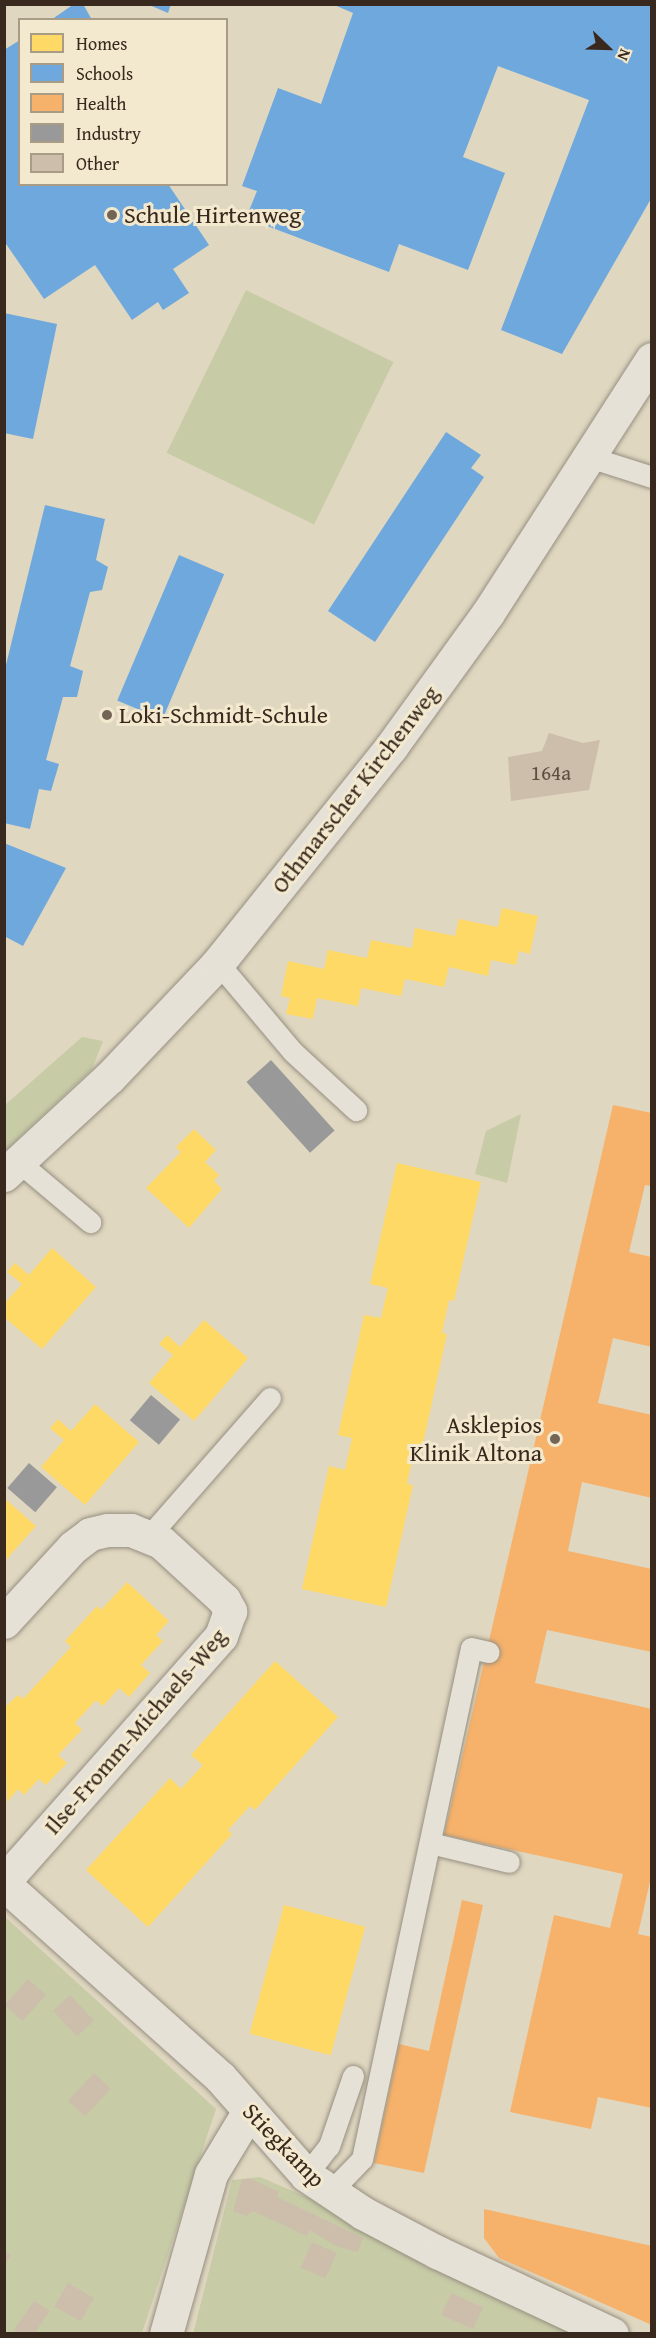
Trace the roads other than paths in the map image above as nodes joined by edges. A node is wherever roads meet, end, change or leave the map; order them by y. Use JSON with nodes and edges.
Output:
{"nodes":[{"id":1,"x":651,"y":358,"type":"edge"},
{"id":2,"x":589,"y":457,"type":"junction"},
{"id":3,"x":651,"y":477,"type":"edge"},
{"id":4,"x":218,"y":963,"type":"junction"},
{"id":5,"x":356,"y":1110,"type":"dead end"},
{"id":6,"x":12,"y":1169,"type":"edge"},
{"id":7,"x":90,"y":1222,"type":"dead end"},
{"id":8,"x":270,"y":1398,"type":"dead end"},
{"id":9,"x":150,"y":1535,"type":"junction"},
{"id":10,"x":4,"y":1622,"type":"edge"},
{"id":11,"x":489,"y":1652,"type":"dead end"},
{"id":12,"x":430,"y":1843,"type":"junction"},
{"id":13,"x":508,"y":1862,"type":"dead end"},
{"id":14,"x":4,"y":1882,"type":"edge"},
{"id":15,"x":353,"y":2076,"type":"dead end"},
{"id":16,"x":249,"y":2111,"type":"junction"},
{"id":17,"x":318,"y":2184,"type":"junction"},
{"id":18,"x":166,"y":2334,"type":"edge"},
{"id":19,"x":612,"y":2334,"type":"edge"}],
"edges":[{"from":1,"to":2,"type":"street","name":"Othmarscher Kirchenweg"},
{"from":2,"to":3,"type":"lane"},
{"from":2,"to":4,"type":"street","name":"Othmarscher Kirchenweg"},
{"from":4,"to":5,"type":"lane"},
{"from":4,"to":6,"type":"street","name":"Othmarscher Kirchenweg"},
{"from":6,"to":7,"type":"lane"},
{"from":8,"to":9,"type":"lane"},
{"from":9,"to":10,"type":"street"},
{"from":9,"to":14,"type":"street","name":"Ilse-Fromm-Michaels-Weg"},
{"from":11,"to":12,"type":"lane"},
{"from":12,"to":13,"type":"lane"},
{"from":12,"to":17,"type":"lane"},
{"from":14,"to":16,"type":"street","name":"Stiegkamp"},
{"from":15,"to":17,"type":"lane"},
{"from":16,"to":17,"type":"street","name":"Stiegkamp"},
{"from":16,"to":18,"type":"street"},
{"from":17,"to":19,"type":"street","name":"Stiegkamp"}]}
